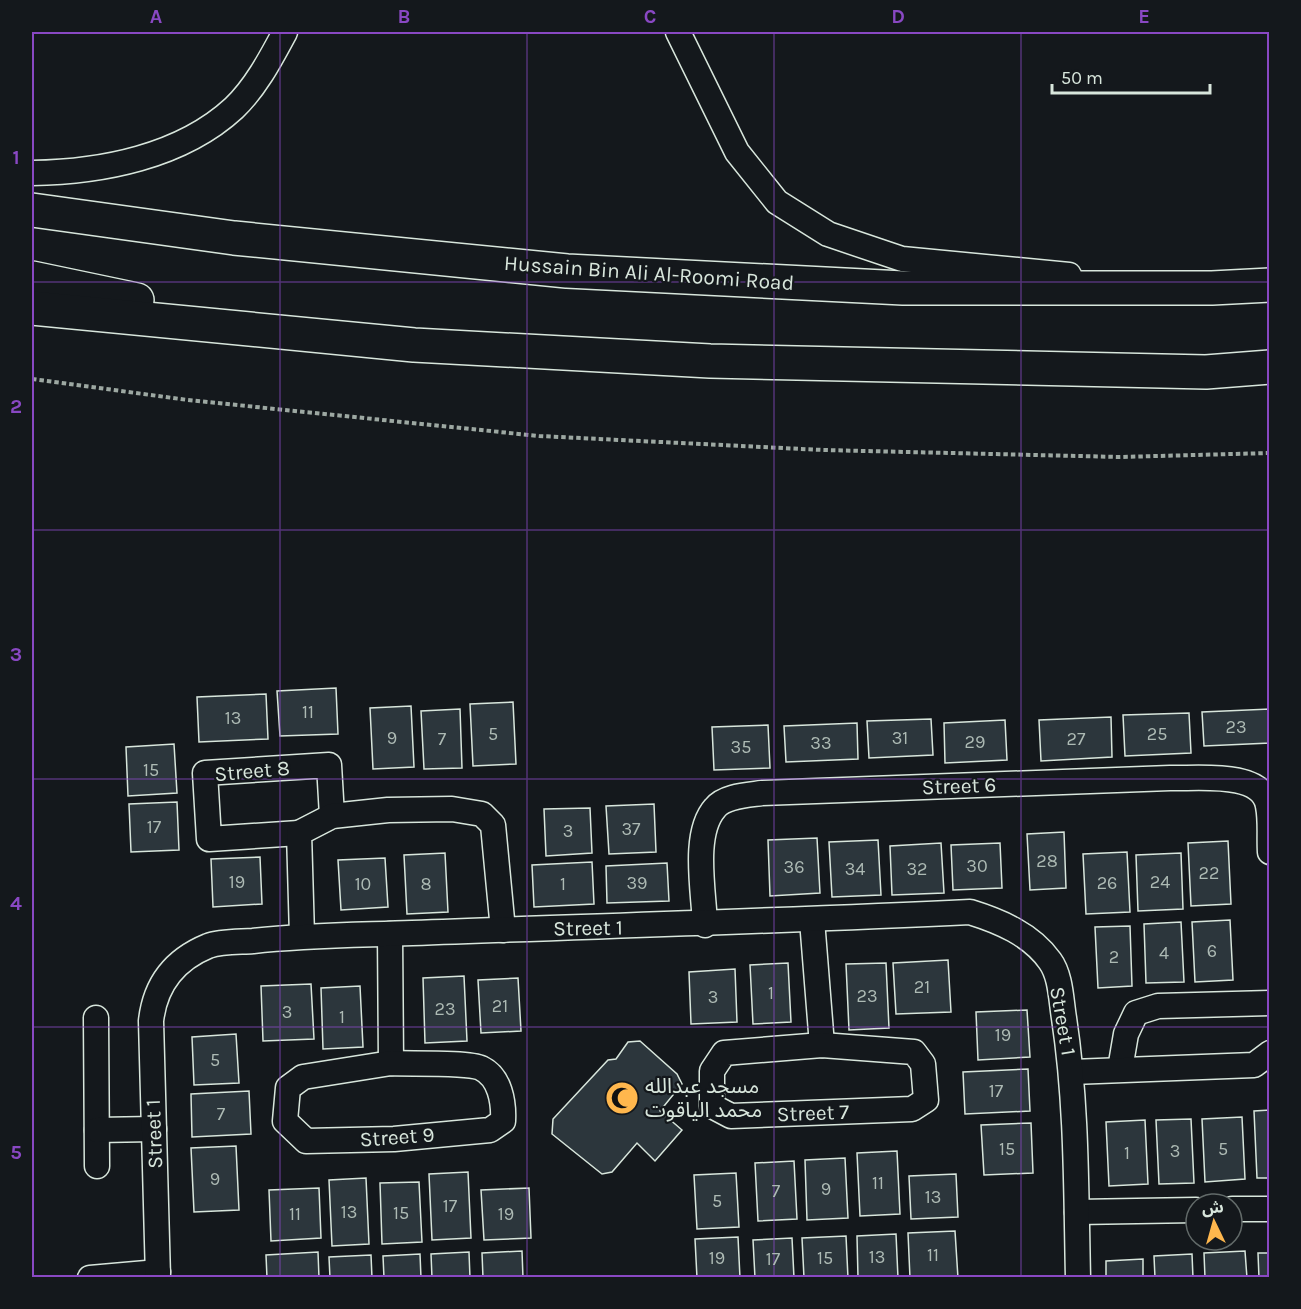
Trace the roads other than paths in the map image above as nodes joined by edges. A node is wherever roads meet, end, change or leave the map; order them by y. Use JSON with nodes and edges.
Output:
{"nodes":[{"id":1,"x":285,"y":32,"type":"edge"},
{"id":2,"x":678,"y":32,"type":"edge"},
{"id":3,"x":32,"y":173,"type":"edge"},
{"id":4,"x":32,"y":210,"type":"edge"},
{"id":5,"x":32,"y":278,"type":"edge"},
{"id":6,"x":1269,"y":285,"type":"edge"},
{"id":7,"x":1212,"y":288,"type":"junction"},
{"id":8,"x":32,"y":308,"type":"edge"},
{"id":9,"x":300,"y":334,"type":"junction"},
{"id":10,"x":1269,"y":367,"type":"edge"},
{"id":11,"x":332,"y":816,"type":"junction"},
{"id":12,"x":299,"y":833,"type":"junction"},
{"id":13,"x":1269,"y":852,"type":"edge"},
{"id":14,"x":812,"y":920,"type":"junction"},
{"id":15,"x":705,"y":925,"type":"junction"},
{"id":16,"x":503,"y":930,"type":"junction"},
{"id":17,"x":390,"y":934,"type":"junction"},
{"id":18,"x":302,"y":936,"type":"junction"},
{"id":19,"x":1269,"y":1003,"type":"edge"},
{"id":20,"x":96,"y":1018,"type":"dead end"},
{"id":21,"x":822,"y":1045,"type":"junction"},
{"id":22,"x":1269,"y":1053,"type":"edge"},
{"id":23,"x":391,"y":1063,"type":"junction"},
{"id":24,"x":1120,"y":1069,"type":"junction"},
{"id":25,"x":1072,"y":1072,"type":"junction"},
{"id":26,"x":154,"y":1129,"type":"junction"},
{"id":27,"x":97,"y":1130,"type":"junction"},
{"id":28,"x":97,"y":1166,"type":"dead end"},
{"id":29,"x":1244,"y":1209,"type":"edge"},
{"id":30,"x":1269,"y":1209,"type":"edge"},
{"id":31,"x":1184,"y":1210,"type":"edge"},
{"id":32,"x":1077,"y":1212,"type":"junction"},
{"id":33,"x":158,"y":1275,"type":"edge"},
{"id":34,"x":90,"y":1278,"type":"edge"},
{"id":35,"x":1078,"y":1278,"type":"edge"}],
"edges":[{"from":1,"to":3,"type":"street"},
{"from":2,"to":7,"type":"street"},
{"from":4,"to":7,"type":"highway","name":"Hussain Bin Ali Al-Roomi Road"},
{"from":5,"to":9,"type":"highway"},
{"from":6,"to":7,"type":"highway","name":"Hussain Bin Ali Al-Roomi Road"},
{"from":8,"to":9,"type":"highway"},
{"from":9,"to":10,"type":"highway"},
{"from":11,"to":12,"type":"street","name":"Street 8"},
{"from":11,"to":12,"type":"street","name":"Street 8"},
{"from":11,"to":16,"type":"street","name":"Street 8"},
{"from":12,"to":18,"type":"street"},
{"from":13,"to":15,"type":"street","name":"Street 6"},
{"from":14,"to":15,"type":"street","name":"Street 1"},
{"from":14,"to":21,"type":"street"},
{"from":14,"to":25,"type":"street","name":"Street 1"},
{"from":15,"to":16,"type":"street","name":"Street 1"},
{"from":16,"to":17,"type":"street","name":"Street 1"},
{"from":17,"to":18,"type":"street","name":"Street 1"},
{"from":17,"to":23,"type":"street"},
{"from":18,"to":26,"type":"street","name":"Street 1"},
{"from":19,"to":24,"type":"street"},
{"from":20,"to":27,"type":"street"},
{"from":21,"to":21,"type":"street","name":"Street 7"},
{"from":22,"to":24,"type":"street"},
{"from":23,"to":23,"type":"street","name":"Street 9"},
{"from":24,"to":25,"type":"street"},
{"from":25,"to":32,"type":"street","name":"Street 1"},
{"from":26,"to":27,"type":"street"},
{"from":26,"to":33,"type":"street","name":"Street 1"},
{"from":27,"to":28,"type":"street"},
{"from":29,"to":30,"type":"street"},
{"from":31,"to":32,"type":"street"},
{"from":32,"to":35,"type":"street","name":"Street 1"},
{"from":33,"to":34,"type":"street","name":"Street 1"}]}
